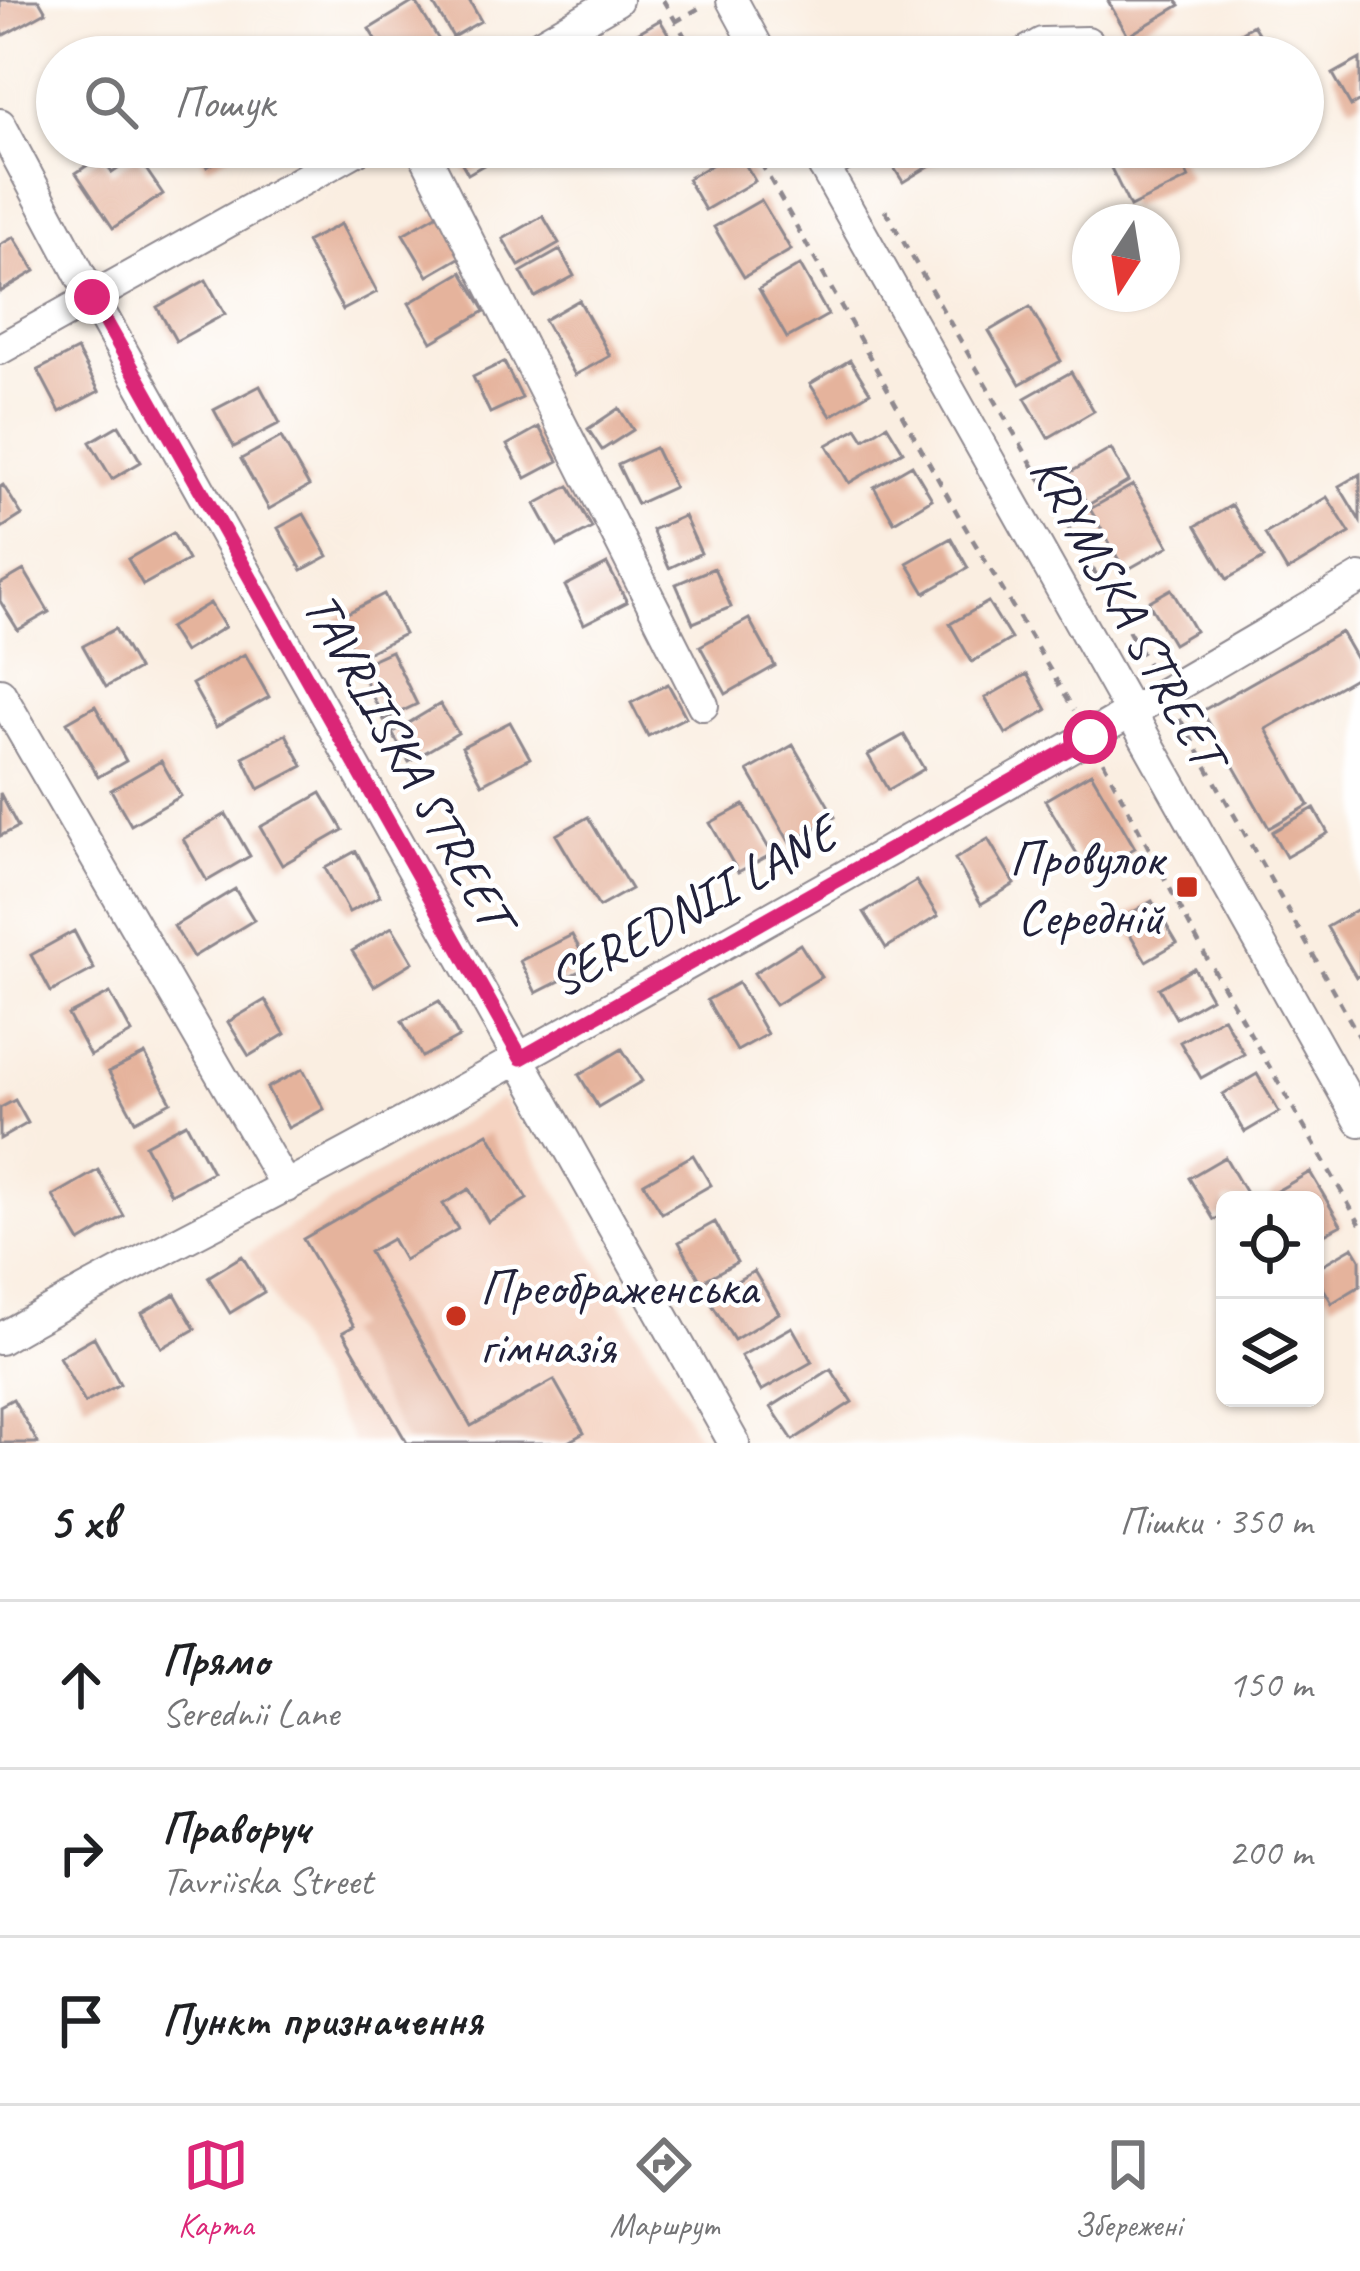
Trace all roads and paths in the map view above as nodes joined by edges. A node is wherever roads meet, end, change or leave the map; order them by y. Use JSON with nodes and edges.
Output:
{"nodes":[{"id":1,"x":617,"y":0,"type":"edge"},
{"id":2,"x":663,"y":0,"type":"edge"},
{"id":3,"x":732,"y":0,"type":"edge"},
{"id":4,"x":701,"y":7,"type":"dead end"},
{"id":5,"x":675,"y":22,"type":"junction"},
{"id":6,"x":555,"y":36,"type":"edge"},
{"id":7,"x":684,"y":36,"type":"edge"},
{"id":8,"x":752,"y":36,"type":"edge"},
{"id":9,"x":0,"y":124,"type":"edge"},
{"id":10,"x":324,"y":168,"type":"edge"},
{"id":11,"x":432,"y":168,"type":"edge"},
{"id":12,"x":764,"y":168,"type":"edge"},
{"id":13,"x":824,"y":168,"type":"edge"},
{"id":14,"x":886,"y":212,"type":"dead end"},
{"id":15,"x":92,"y":297,"type":"junction"},
{"id":16,"x":0,"y":349,"type":"edge"},
{"id":17,"x":1360,"y":578,"type":"edge"},
{"id":18,"x":0,"y":693,"type":"edge"},
{"id":19,"x":1165,"y":693,"type":"junction"},
{"id":20,"x":703,"y":705,"type":"dead end"},
{"id":21,"x":1130,"y":714,"type":"junction"},
{"id":22,"x":1090,"y":737,"type":"junction"},
{"id":23,"x":1360,"y":1038,"type":"edge"},
{"id":24,"x":521,"y":1058,"type":"junction"},
{"id":25,"x":1360,"y":1121,"type":"edge"},
{"id":26,"x":286,"y":1187,"type":"junction"},
{"id":27,"x":1360,"y":1224,"type":"edge"},
{"id":28,"x":4,"y":1326,"type":"edge"},
{"id":29,"x":734,"y":1443,"type":"edge"}],
"edges":[{"from":1,"to":6,"type":"street"},
{"from":2,"to":5,"type":"path"},
{"from":3,"to":8,"type":"street"},
{"from":4,"to":5,"type":"path"},
{"from":5,"to":7,"type":"path"},
{"from":9,"to":15,"type":"street","name":"TAVRIISKA STREET"},
{"from":10,"to":15,"type":"street"},
{"from":11,"to":20,"type":"street"},
{"from":12,"to":22,"type":"path"},
{"from":13,"to":21,"type":"street","name":"KRYMSKA STREET"},
{"from":14,"to":19,"type":"path"},
{"from":15,"to":16,"type":"street"},
{"from":15,"to":24,"type":"street","name":"TAVRIISKA STREET"},
{"from":17,"to":19,"type":"street","name":"SEREDNII LANE"},
{"from":18,"to":26,"type":"street"},
{"from":19,"to":21,"type":"street","name":"SEREDNII LANE"},
{"from":19,"to":23,"type":"path"},
{"from":21,"to":22,"type":"street","name":"SEREDNII LANE"},
{"from":21,"to":25,"type":"street","name":"KRYMSKA STREET"},
{"from":22,"to":24,"type":"street","name":"SEREDNII LANE"},
{"from":22,"to":27,"type":"path"},
{"from":24,"to":26,"type":"street","name":"SEREDNII LANE"},
{"from":24,"to":29,"type":"street","name":"TAVRIISKA STREET"},
{"from":26,"to":28,"type":"street","name":"SEREDNII LANE"}]}
